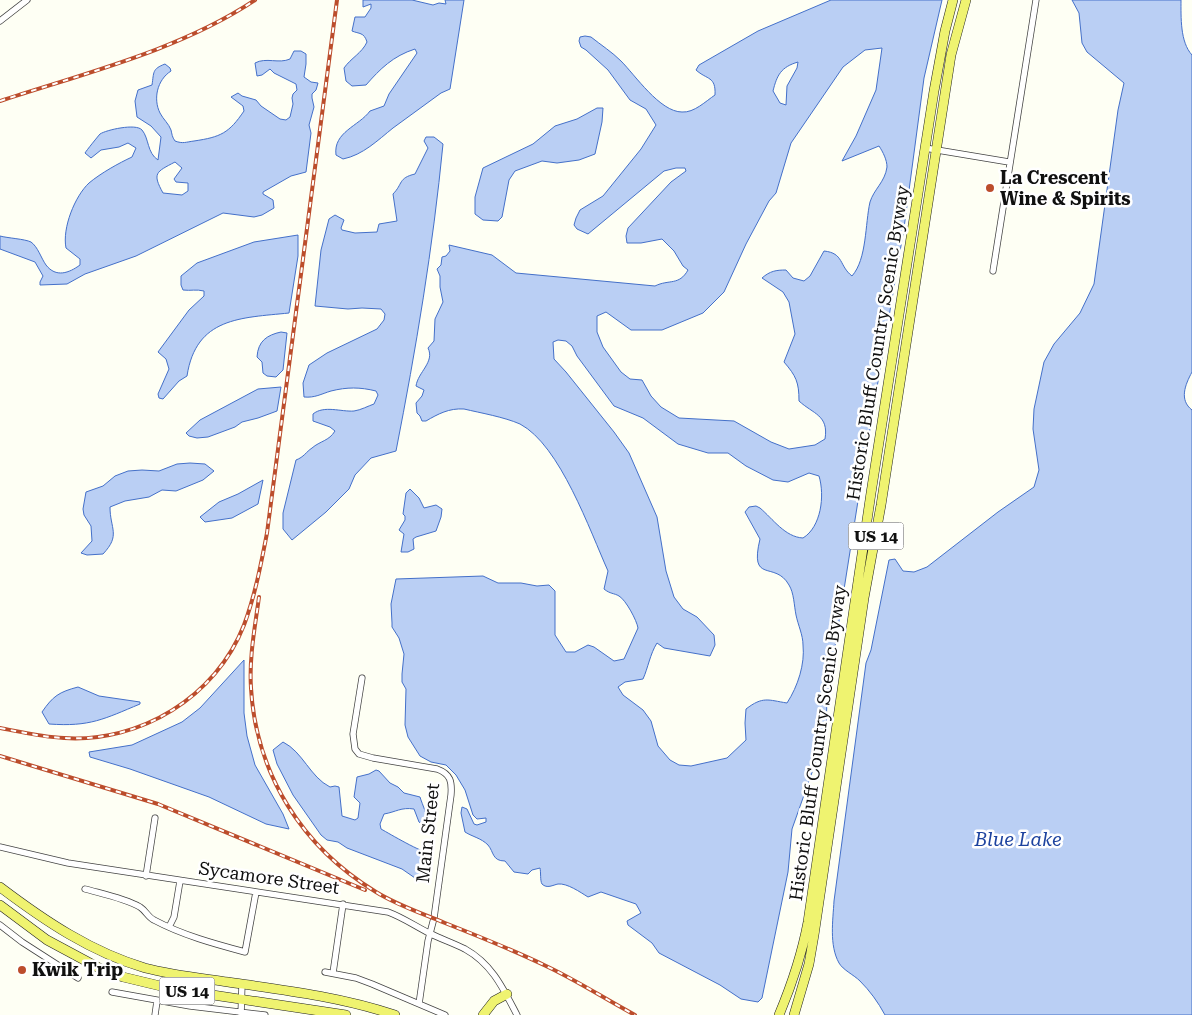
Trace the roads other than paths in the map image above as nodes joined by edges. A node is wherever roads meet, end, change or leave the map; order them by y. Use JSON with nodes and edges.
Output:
{"nodes":[{"id":1,"x":27,"y":0,"type":"edge"},
{"id":2,"x":953,"y":0,"type":"edge"},
{"id":3,"x":966,"y":0,"type":"edge"},
{"id":4,"x":1036,"y":0,"type":"edge"},
{"id":5,"x":0,"y":21,"type":"edge"},
{"id":6,"x":925,"y":148,"type":"junction"},
{"id":7,"x":936,"y":150,"type":"junction"},
{"id":8,"x":1009,"y":162,"type":"junction"},
{"id":9,"x":993,"y":271,"type":"dead end"},
{"id":10,"x":362,"y":678,"type":"dead end"},
{"id":11,"x":155,"y":818,"type":"dead end"},
{"id":12,"x":0,"y":847,"type":"edge"},
{"id":13,"x":146,"y":876,"type":"junction"},
{"id":14,"x":180,"y":881,"type":"junction"},
{"id":15,"x":0,"y":887,"type":"edge"},
{"id":16,"x":85,"y":889,"type":"dead end"},
{"id":17,"x":256,"y":892,"type":"junction"},
{"id":18,"x":0,"y":904,"type":"edge"},
{"id":19,"x":343,"y":904,"type":"junction"},
{"id":20,"x":0,"y":925,"type":"edge"},
{"id":21,"x":169,"y":927,"type":"junction"},
{"id":22,"x":429,"y":934,"type":"junction"},
{"id":23,"x":326,"y":972,"type":"dead end"},
{"id":24,"x":333,"y":973,"type":"junction"},
{"id":25,"x":78,"y":978,"type":"dead end"},
{"id":26,"x":242,"y":984,"type":"junction"},
{"id":27,"x":112,"y":992,"type":"dead end"},
{"id":28,"x":507,"y":994,"type":"junction"},
{"id":29,"x":241,"y":998,"type":"junction"},
{"id":30,"x":157,"y":1000,"type":"junction"},
{"id":31,"x":419,"y":1004,"type":"junction"},
{"id":32,"x":296,"y":1007,"type":"junction"},
{"id":33,"x":241,"y":1014,"type":"edge"},
{"id":34,"x":155,"y":1015,"type":"edge"},
{"id":35,"x":265,"y":1015,"type":"edge"},
{"id":36,"x":326,"y":1015,"type":"edge"},
{"id":37,"x":346,"y":1015,"type":"edge"},
{"id":38,"x":395,"y":1015,"type":"edge"},
{"id":39,"x":445,"y":1015,"type":"edge"},
{"id":40,"x":483,"y":1015,"type":"edge"},
{"id":41,"x":517,"y":1015,"type":"edge"},
{"id":42,"x":779,"y":1015,"type":"edge"},
{"id":43,"x":794,"y":1015,"type":"edge"}],
"edges":[{"from":1,"to":5,"type":"street"},
{"from":2,"to":6,"type":"main road","name":"Historic Bluff Country Scenic Byway","number":"US 14"},
{"from":3,"to":7,"type":"main road","name":"Historic Bluff Country Scenic Byway","number":"US 14"},
{"from":4,"to":8,"type":"street"},
{"from":6,"to":7,"type":"street"},
{"from":6,"to":42,"type":"main road","name":"Historic Bluff Country Scenic Byway","number":"US 14"},
{"from":7,"to":8,"type":"street"},
{"from":7,"to":43,"type":"main road","name":"Historic Bluff Country Scenic Byway","number":"US 14"},
{"from":8,"to":9,"type":"street"},
{"from":10,"to":22,"type":"street","name":"Main Street"},
{"from":11,"to":13,"type":"street"},
{"from":12,"to":13,"type":"street","name":"Sycamore Street"},
{"from":13,"to":14,"type":"street","name":"Sycamore Street"},
{"from":14,"to":17,"type":"street","name":"Sycamore Street"},
{"from":14,"to":21,"type":"street"},
{"from":15,"to":26,"type":"main road","number":"US 14"},
{"from":16,"to":21,"type":"street"},
{"from":17,"to":19,"type":"street","name":"Sycamore Street"},
{"from":17,"to":21,"type":"street"},
{"from":18,"to":29,"type":"main road","number":"US 14"},
{"from":19,"to":22,"type":"street","name":"Sycamore Street"},
{"from":19,"to":24,"type":"street"},
{"from":20,"to":25,"type":"street"},
{"from":22,"to":28,"type":"street","name":"Sycamore Street"},
{"from":22,"to":31,"type":"street","name":"Main Street"},
{"from":23,"to":24,"type":"street"},
{"from":24,"to":31,"type":"street"},
{"from":26,"to":29,"type":"street"},
{"from":26,"to":38,"type":"main road","number":"US 14"},
{"from":27,"to":30,"type":"street"},
{"from":28,"to":40,"type":"main road"},
{"from":28,"to":41,"type":"street","name":"Sycamore Street"},
{"from":29,"to":32,"type":"main road","number":"US 14"},
{"from":29,"to":33,"type":"street"},
{"from":30,"to":33,"type":"street"},
{"from":30,"to":34,"type":"street"},
{"from":31,"to":39,"type":"street"},
{"from":32,"to":36,"type":"main road"},
{"from":32,"to":37,"type":"main road","number":"US 14"},
{"from":33,"to":35,"type":"street"}]}
